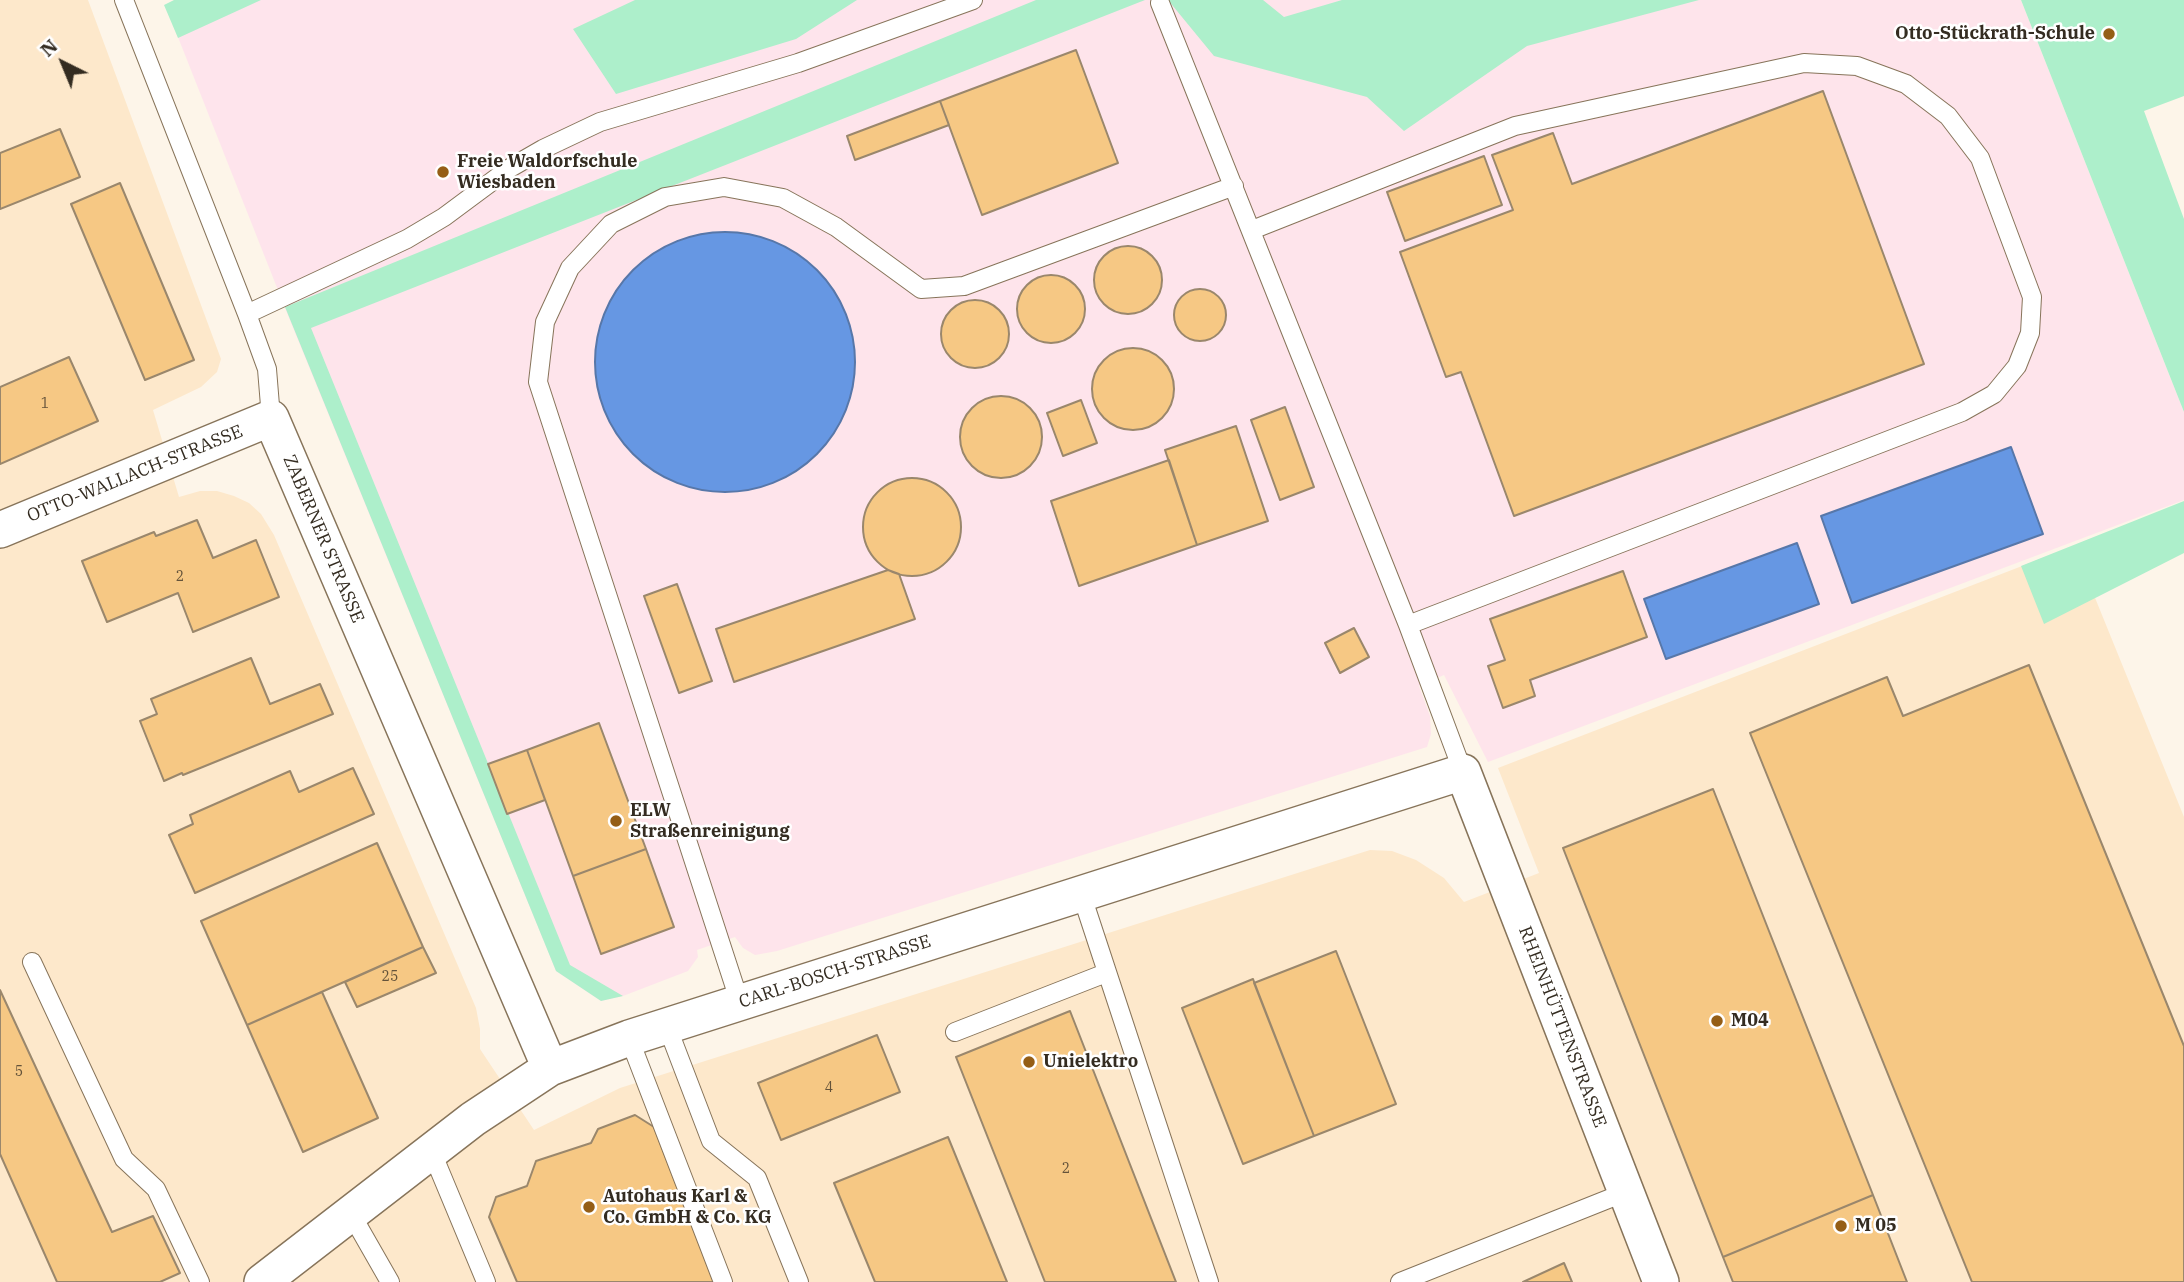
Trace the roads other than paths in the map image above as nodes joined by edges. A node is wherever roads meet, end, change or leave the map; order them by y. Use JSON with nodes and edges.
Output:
{"nodes":[{"id":1,"x":124,"y":0,"type":"edge"},
{"id":2,"x":973,"y":0,"type":"edge"},
{"id":3,"x":1160,"y":3,"type":"dead end"},
{"id":4,"x":1234,"y":186,"type":"junction"},
{"id":5,"x":1251,"y":230,"type":"junction"},
{"id":6,"x":247,"y":314,"type":"junction"},
{"id":7,"x":271,"y":418,"type":"junction"},
{"id":8,"x":0,"y":530,"type":"edge"},
{"id":9,"x":1408,"y":625,"type":"junction"},
{"id":10,"x":1463,"y":772,"type":"junction"},
{"id":11,"x":1081,"y":894,"type":"junction"},
{"id":12,"x":32,"y":962,"type":"dead end"},
{"id":13,"x":1106,"y":973,"type":"junction"},
{"id":14,"x":740,"y":1003,"type":"junction"},
{"id":15,"x":667,"y":1026,"type":"junction"},
{"id":16,"x":955,"y":1032,"type":"dead end"},
{"id":17,"x":629,"y":1038,"type":"junction"},
{"id":18,"x":550,"y":1068,"type":"junction"},
{"id":19,"x":430,"y":1150,"type":"junction"},
{"id":20,"x":1626,"y":1192,"type":"junction"},
{"id":21,"x":350,"y":1212,"type":"junction"},
{"id":22,"x":200,"y":1282,"type":"edge"},
{"id":23,"x":262,"y":1282,"type":"edge"},
{"id":24,"x":390,"y":1282,"type":"edge"},
{"id":25,"x":486,"y":1282,"type":"edge"},
{"id":26,"x":723,"y":1282,"type":"edge"},
{"id":27,"x":799,"y":1282,"type":"edge"},
{"id":28,"x":1209,"y":1282,"type":"edge"},
{"id":29,"x":1400,"y":1282,"type":"edge"},
{"id":30,"x":1661,"y":1282,"type":"edge"}],
"edges":[{"from":1,"to":6,"type":"lane","name":"ZABERNER STRASSE"},
{"from":2,"to":6,"type":"lane"},
{"from":3,"to":4,"type":"lane"},
{"from":4,"to":5,"type":"lane"},
{"from":4,"to":14,"type":"lane"},
{"from":5,"to":9,"type":"lane"},
{"from":5,"to":9,"type":"lane"},
{"from":6,"to":7,"type":"lane","name":"ZABERNER STRASSE"},
{"from":7,"to":8,"type":"street","name":"OTTO-WALLACH-STRASSE"},
{"from":7,"to":18,"type":"street","name":"ZABERNER STRASSE"},
{"from":9,"to":10,"type":"lane"},
{"from":10,"to":11,"type":"street","name":"CARL-BOSCH-STRASSE"},
{"from":10,"to":20,"type":"street","name":"RHEINHÜTTENSTRASSE"},
{"from":11,"to":13,"type":"lane"},
{"from":11,"to":14,"type":"street","name":"CARL-BOSCH-STRASSE"},
{"from":12,"to":22,"type":"lane"},
{"from":13,"to":16,"type":"lane"},
{"from":13,"to":28,"type":"lane"},
{"from":14,"to":15,"type":"street","name":"CARL-BOSCH-STRASSE"},
{"from":15,"to":17,"type":"street","name":"CARL-BOSCH-STRASSE"},
{"from":15,"to":27,"type":"lane"},
{"from":17,"to":18,"type":"street","name":"CARL-BOSCH-STRASSE"},
{"from":17,"to":26,"type":"lane"},
{"from":18,"to":19,"type":"street","name":"CARL-BOSCH-STRASSE"},
{"from":19,"to":21,"type":"street","name":"CARL-BOSCH-STRASSE"},
{"from":19,"to":25,"type":"lane"},
{"from":20,"to":29,"type":"lane"},
{"from":20,"to":30,"type":"street","name":"RHEINHÜTTENSTRASSE"},
{"from":21,"to":23,"type":"street","name":"CARL-BOSCH-STRASSE"},
{"from":21,"to":24,"type":"lane"}]}
